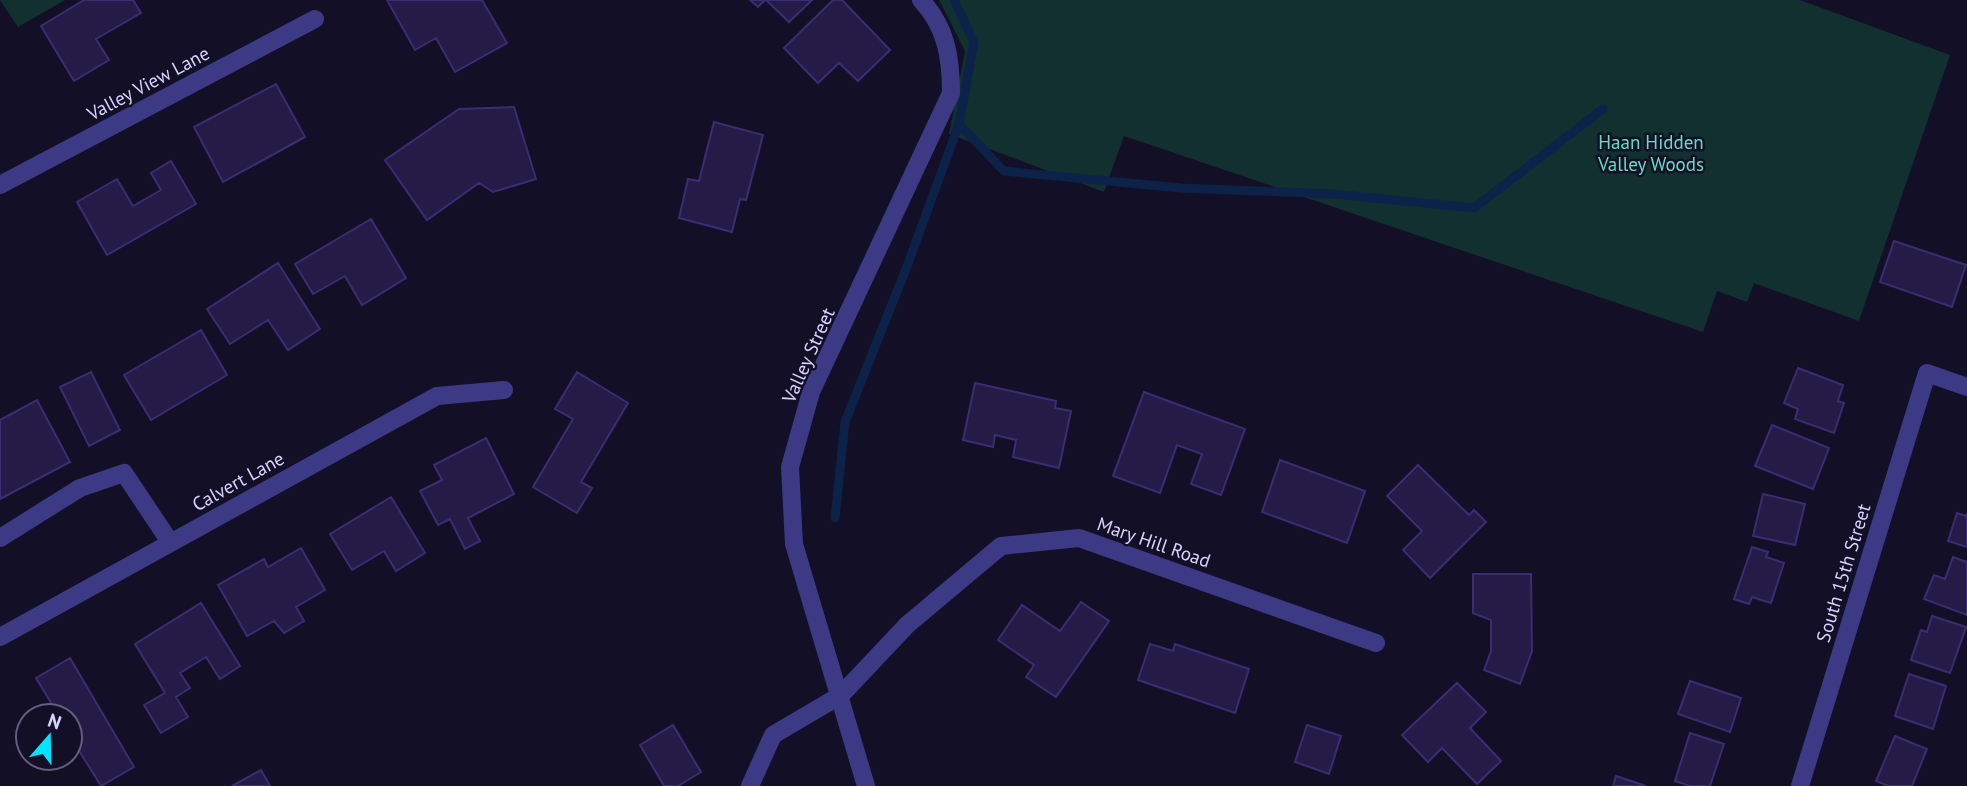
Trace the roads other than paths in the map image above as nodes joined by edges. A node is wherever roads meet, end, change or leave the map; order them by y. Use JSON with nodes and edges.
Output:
{"nodes":[{"id":1,"x":921,"y":0,"type":"edge"},
{"id":2,"x":315,"y":19,"type":"dead end"},
{"id":3,"x":0,"y":185,"type":"edge"},
{"id":4,"x":1967,"y":387,"type":"edge"},
{"id":5,"x":504,"y":390,"type":"dead end"},
{"id":6,"x":0,"y":538,"type":"edge"},
{"id":7,"x":170,"y":542,"type":"junction"},
{"id":8,"x":0,"y":637,"type":"edge"},
{"id":9,"x":1376,"y":643,"type":"dead end"},
{"id":10,"x":841,"y":695,"type":"junction"},
{"id":11,"x":750,"y":786,"type":"edge"},
{"id":12,"x":866,"y":786,"type":"edge"},
{"id":13,"x":1800,"y":786,"type":"edge"}],
"edges":[{"from":1,"to":10,"type":"street","name":"Valley Street"},
{"from":2,"to":3,"type":"street","name":"Valley View Lane"},
{"from":4,"to":13,"type":"street","name":"South 15th Street"},
{"from":5,"to":7,"type":"street","name":"Calvert Lane"},
{"from":6,"to":7,"type":"street"},
{"from":7,"to":8,"type":"street","name":"Calvert Lane"},
{"from":9,"to":10,"type":"street","name":"Mary Hill Road"},
{"from":10,"to":11,"type":"street","name":"Mary Hill Road"},
{"from":10,"to":12,"type":"street","name":"Valley Street"}]}
